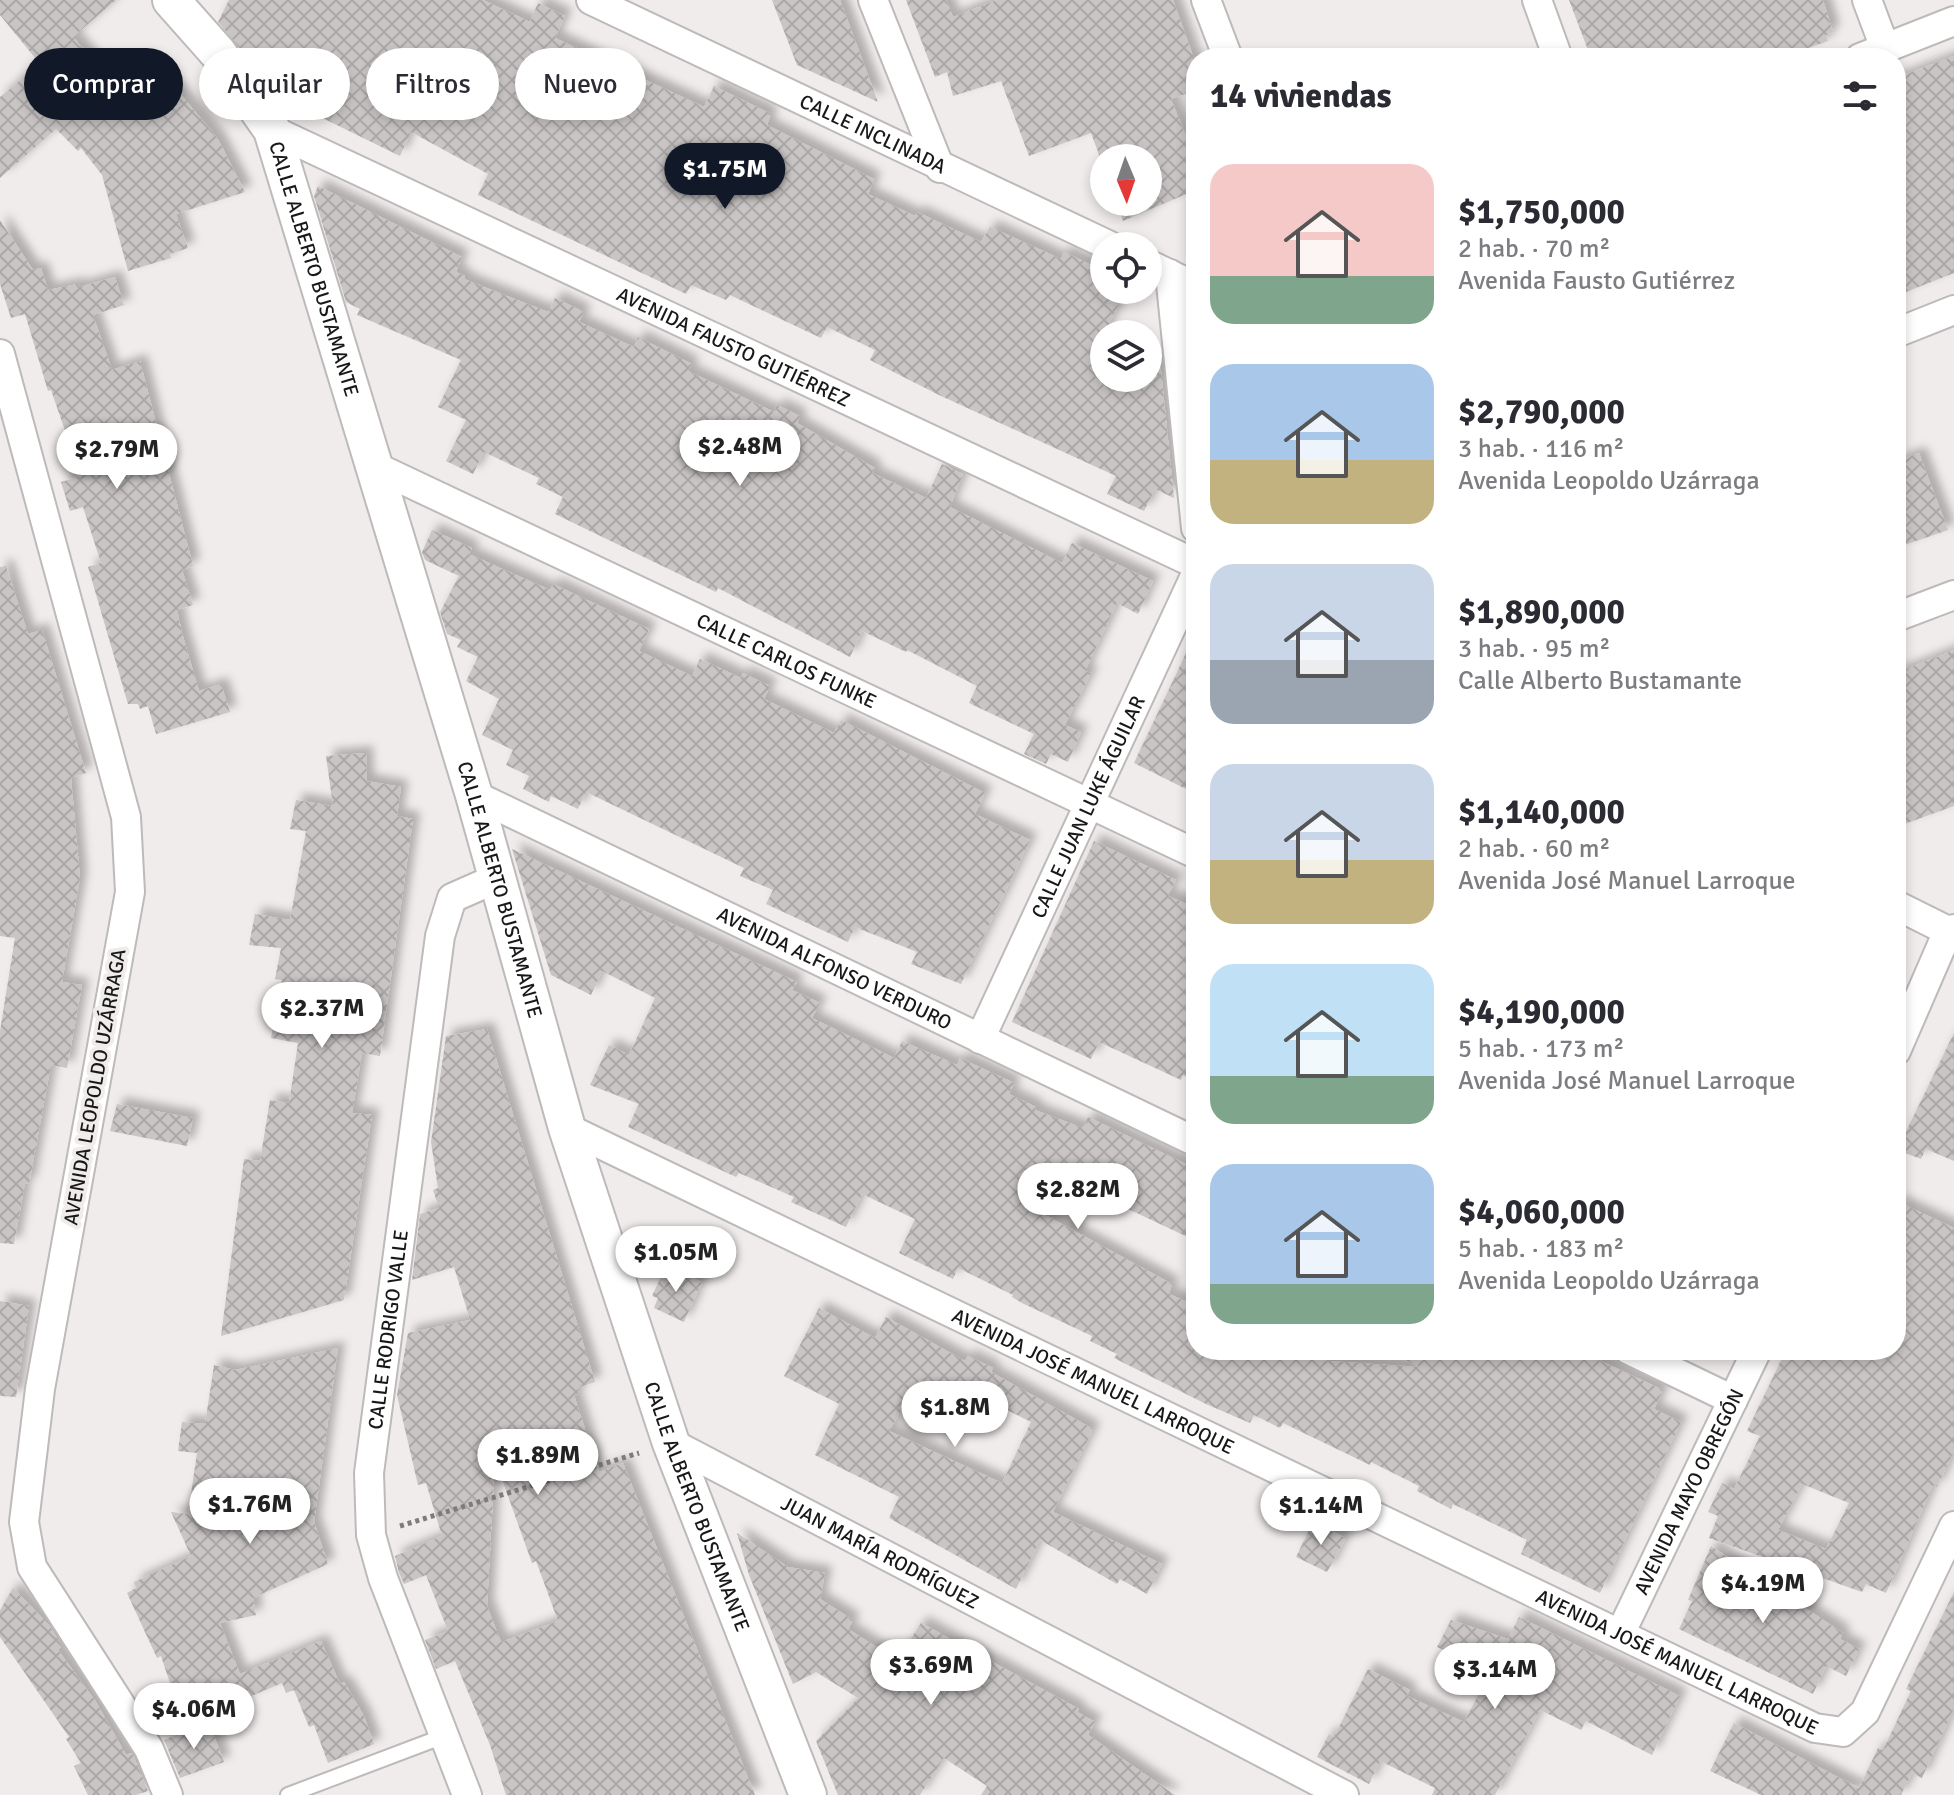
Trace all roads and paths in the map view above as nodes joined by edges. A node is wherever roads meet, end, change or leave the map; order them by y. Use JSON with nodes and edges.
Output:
{"nodes":[{"id":1,"x":171,"y":0,"type":"edge"},
{"id":2,"x":591,"y":0,"type":"edge"},
{"id":3,"x":873,"y":0,"type":"edge"},
{"id":4,"x":1206,"y":0,"type":"edge"},
{"id":5,"x":1537,"y":0,"type":"edge"},
{"id":6,"x":1867,"y":0,"type":"edge"},
{"id":7,"x":1954,"y":21,"type":"edge"},
{"id":8,"x":1224,"y":48,"type":"edge"},
{"id":9,"x":1554,"y":48,"type":"edge"},
{"id":10,"x":1872,"y":48,"type":"edge"},
{"id":11,"x":1886,"y":48,"type":"edge"},
{"id":12,"x":272,"y":130,"type":"junction"},
{"id":13,"x":940,"y":168,"type":"junction"},
{"id":14,"x":1090,"y":237,"type":"edge"},
{"id":15,"x":1162,"y":270,"type":"edge"},
{"id":16,"x":1186,"y":282,"type":"edge"},
{"id":17,"x":1162,"y":290,"type":"edge"},
{"id":18,"x":1954,"y":310,"type":"edge"},
{"id":19,"x":1906,"y":329,"type":"edge"},
{"id":20,"x":0,"y":354,"type":"edge"},
{"id":21,"x":1186,"y":458,"type":"edge"},
{"id":22,"x":376,"y":467,"type":"junction"},
{"id":23,"x":1186,"y":559,"type":"edge"},
{"id":24,"x":1186,"y":595,"type":"edge"},
{"id":25,"x":1954,"y":595,"type":"edge"},
{"id":26,"x":1906,"y":613,"type":"edge"},
{"id":27,"x":474,"y":795,"type":"junction"},
{"id":28,"x":1088,"y":802,"type":"junction"},
{"id":29,"x":1186,"y":849,"type":"edge"},
{"id":30,"x":495,"y":879,"type":"junction"},
{"id":31,"x":1906,"y":910,"type":"edge"},
{"id":32,"x":1951,"y":930,"type":"edge"},
{"id":33,"x":1906,"y":1029,"type":"edge"},
{"id":34,"x":980,"y":1039,"type":"junction"},
{"id":35,"x":567,"y":1128,"type":"junction"},
{"id":36,"x":1186,"y":1137,"type":"edge"},
{"id":37,"x":1650,"y":1360,"type":"edge"},
{"id":38,"x":1752,"y":1360,"type":"edge"},
{"id":39,"x":1733,"y":1400,"type":"junction"},
{"id":40,"x":671,"y":1443,"type":"junction"},
{"id":41,"x":1954,"y":1526,"type":"edge"},
{"id":42,"x":371,"y":1535,"type":"junction"},
{"id":43,"x":1621,"y":1632,"type":"junction"},
{"id":44,"x":444,"y":1736,"type":"junction"},
{"id":45,"x":168,"y":1795,"type":"edge"},
{"id":46,"x":288,"y":1795,"type":"edge"},
{"id":47,"x":467,"y":1795,"type":"edge"},
{"id":48,"x":808,"y":1795,"type":"edge"},
{"id":49,"x":1344,"y":1795,"type":"edge"}],
"edges":[{"from":1,"to":12,"type":"street","name":"CALLE ALBERTO BUSTAMANTE"},
{"from":2,"to":13,"type":"street","name":"CALLE INCLINADA"},
{"from":3,"to":13,"type":"street"},
{"from":4,"to":8,"type":"street"},
{"from":5,"to":9,"type":"street"},
{"from":6,"to":10,"type":"street"},
{"from":7,"to":11,"type":"street"},
{"from":12,"to":22,"type":"street","name":"CALLE ALBERTO BUSTAMANTE"},
{"from":12,"to":23,"type":"street","name":"AVENIDA FAUSTO GUTIÉRREZ"},
{"from":13,"to":14,"type":"street","name":"CALLE INCLINADA"},
{"from":15,"to":16,"type":"street"},
{"from":17,"to":21,"type":"street"},
{"from":18,"to":19,"type":"street"},
{"from":20,"to":45,"type":"street","name":"AVENIDA LEOPOLDO UZÁRRAGA"},
{"from":22,"to":27,"type":"street","name":"CALLE ALBERTO BUSTAMANTE"},
{"from":22,"to":28,"type":"street","name":"CALLE CARLOS FUNKE"},
{"from":24,"to":28,"type":"street","name":"CALLE JUAN LUKE ÁGUILAR"},
{"from":25,"to":26,"type":"street"},
{"from":27,"to":30,"type":"street","name":"CALLE ALBERTO BUSTAMANTE"},
{"from":27,"to":34,"type":"street","name":"AVENIDA ALFONSO VERDURO"},
{"from":28,"to":29,"type":"street","name":"CALLE CARLOS FUNKE"},
{"from":28,"to":34,"type":"street","name":"CALLE JUAN LUKE ÁGUILAR"},
{"from":30,"to":35,"type":"street","name":"CALLE ALBERTO BUSTAMANTE"},
{"from":30,"to":42,"type":"street","name":"CALLE RODRIGO VALLE"},
{"from":31,"to":32,"type":"street"},
{"from":32,"to":33,"type":"street"},
{"from":34,"to":36,"type":"street","name":"AVENIDA ALFONSO VERDURO"},
{"from":35,"to":40,"type":"street","name":"CALLE ALBERTO BUSTAMANTE"},
{"from":35,"to":43,"type":"street","name":"AVENIDA JOSÉ MANUEL LARROQUE"},
{"from":37,"to":39,"type":"street"},
{"from":38,"to":39,"type":"street","name":"AVENIDA MAYO OBREGÓN"},
{"from":39,"to":43,"type":"street","name":"AVENIDA MAYO OBREGÓN"},
{"from":40,"to":42,"type":"path"},
{"from":40,"to":48,"type":"street","name":"CALLE ALBERTO BUSTAMANTE"},
{"from":40,"to":49,"type":"street","name":"JUAN MARÍA RODRÍGUEZ"},
{"from":41,"to":43,"type":"street","name":"AVENIDA JOSÉ MANUEL LARROQUE"},
{"from":42,"to":44,"type":"street","name":"CALLE RODRIGO VALLE"},
{"from":44,"to":46,"type":"lane"},
{"from":44,"to":47,"type":"street","name":"CALLE RODRIGO VALLE"}]}
